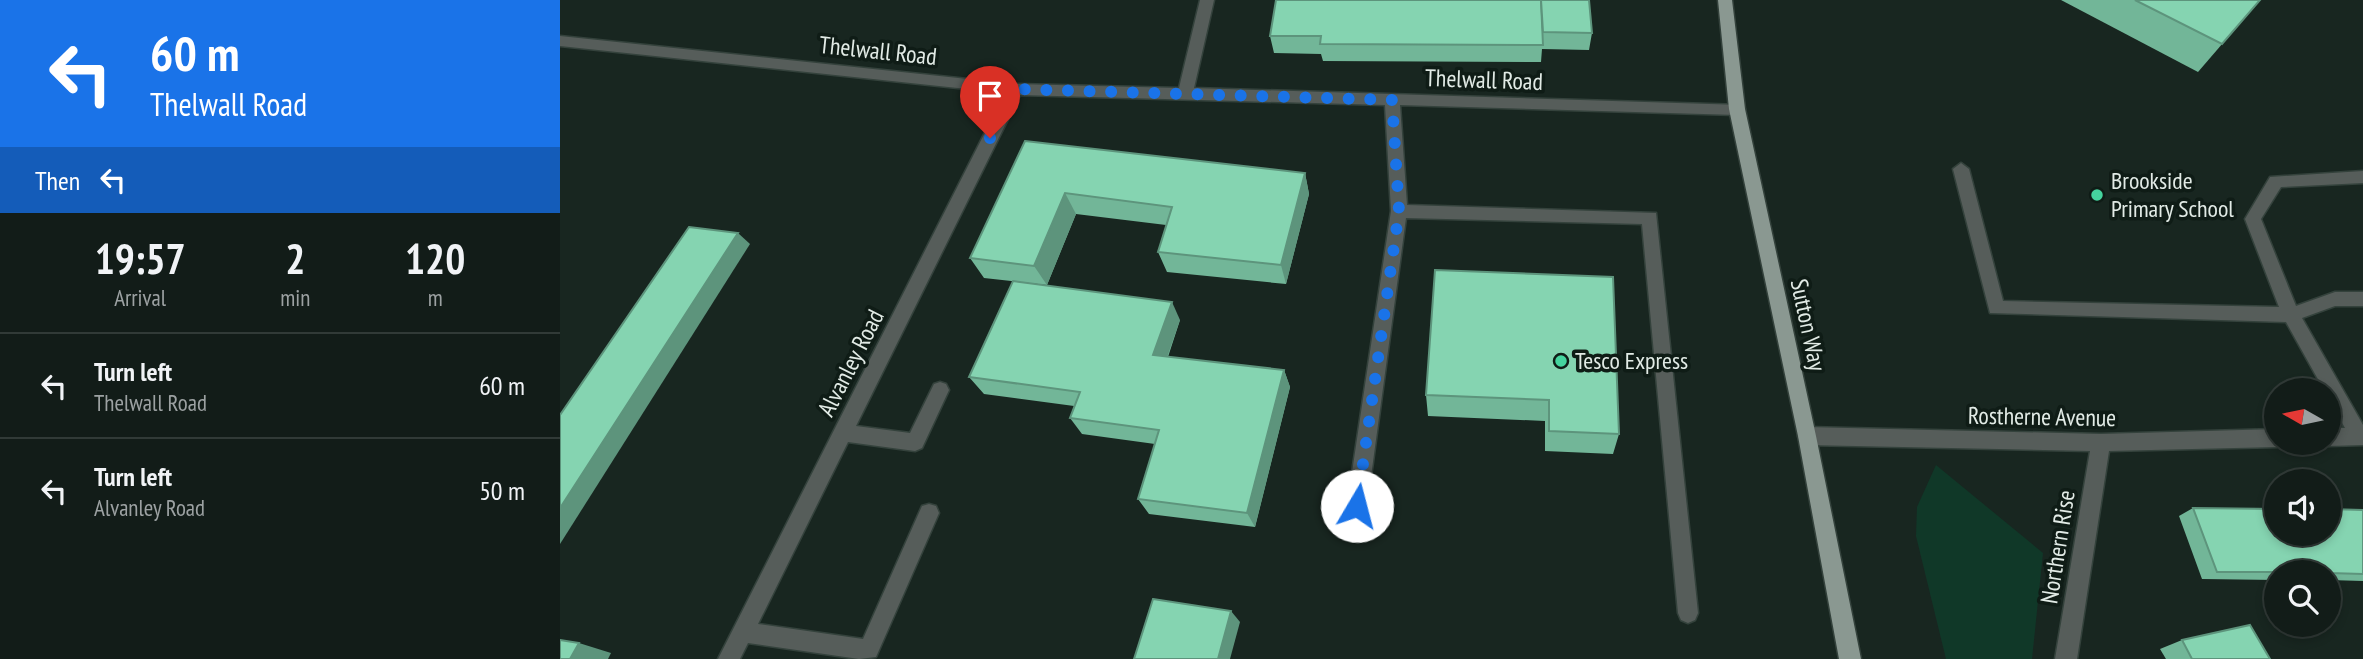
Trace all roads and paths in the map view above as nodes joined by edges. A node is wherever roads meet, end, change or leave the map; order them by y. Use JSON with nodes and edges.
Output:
{"nodes":[{"id":1,"x":1207,"y":0,"type":"edge"},
{"id":2,"x":1725,"y":0,"type":"edge"},
{"id":3,"x":560,"y":41,"type":"edge"},
{"id":4,"x":1015,"y":89,"type":"junction"},
{"id":5,"x":1185,"y":94,"type":"junction"},
{"id":6,"x":1392,"y":100,"type":"junction"},
{"id":7,"x":1737,"y":109,"type":"junction"},
{"id":8,"x":1961,"y":169,"type":"dead end"},
{"id":9,"x":2363,"y":177,"type":"edge"},
{"id":10,"x":1399,"y":211,"type":"junction"},
{"id":11,"x":2363,"y":299,"type":"edge"},
{"id":12,"x":2291,"y":316,"type":"junction"},
{"id":13,"x":940,"y":390,"type":"dead end"},
{"id":14,"x":843,"y":433,"type":"junction"},
{"id":15,"x":1807,"y":436,"type":"junction"},
{"id":16,"x":2361,"y":436,"type":"edge"},
{"id":17,"x":2342,"y":437,"type":"edge"},
{"id":18,"x":2264,"y":438,"type":"edge"},
{"id":19,"x":2101,"y":443,"type":"junction"},
{"id":20,"x":1357,"y":506,"type":"dead end"},
{"id":21,"x":929,"y":513,"type":"dead end"},
{"id":22,"x":1688,"y":613,"type":"dead end"},
{"id":23,"x":743,"y":632,"type":"junction"},
{"id":24,"x":729,"y":659,"type":"edge"},
{"id":25,"x":1850,"y":659,"type":"edge"},
{"id":26,"x":2066,"y":659,"type":"edge"}],
"edges":[{"from":1,"to":5,"type":"street"},
{"from":2,"to":7,"type":"main road","name":"Sutton Way"},
{"from":3,"to":4,"type":"street","name":"Thelwall Road"},
{"from":4,"to":5,"type":"street","name":"Thelwall Road"},
{"from":4,"to":14,"type":"street","name":"Alvanley Road"},
{"from":5,"to":6,"type":"street","name":"Thelwall Road"},
{"from":6,"to":7,"type":"street","name":"Thelwall Road"},
{"from":6,"to":10,"type":"street"},
{"from":7,"to":15,"type":"main road","name":"Sutton Way"},
{"from":8,"to":12,"type":"street"},
{"from":9,"to":12,"type":"street"},
{"from":10,"to":20,"type":"street"},
{"from":10,"to":22,"type":"street"},
{"from":11,"to":12,"type":"street"},
{"from":12,"to":16,"type":"street"},
{"from":13,"to":14,"type":"street"},
{"from":14,"to":23,"type":"street","name":"Alvanley Road"},
{"from":15,"to":19,"type":"street","name":"Rostherne Avenue"},
{"from":15,"to":25,"type":"main road","name":"Sutton Way"},
{"from":16,"to":17,"type":"street"},
{"from":18,"to":19,"type":"street","name":"Rostherne Avenue"},
{"from":19,"to":26,"type":"street","name":"Northern Rise"},
{"from":21,"to":23,"type":"street"},
{"from":23,"to":24,"type":"street","name":"Alvanley Road"}]}
